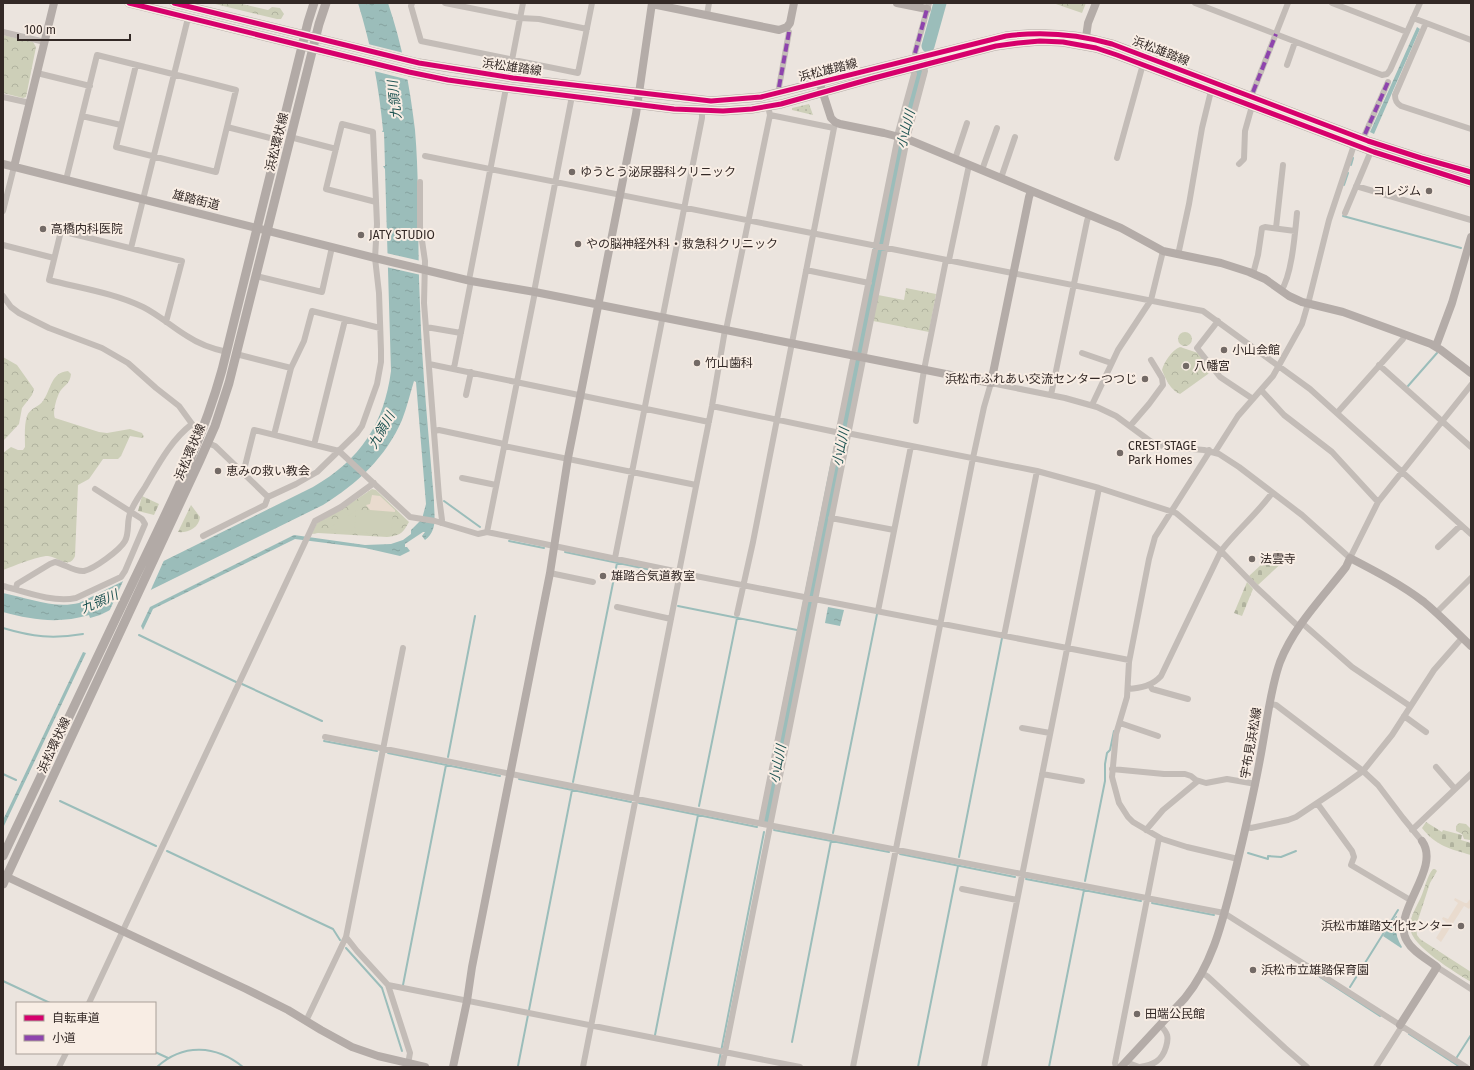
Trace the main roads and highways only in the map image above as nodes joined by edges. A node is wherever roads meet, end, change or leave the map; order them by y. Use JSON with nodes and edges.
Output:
{"nodes":[{"id":1,"x":129,"y":3,"type":"edge"},
{"id":2,"x":174,"y":3,"type":"edge"},
{"id":3,"x":314,"y":3,"type":"edge"},
{"id":4,"x":326,"y":3,"type":"edge"},
{"id":5,"x":304,"y":35,"type":"junction"},
{"id":6,"x":315,"y":38,"type":"junction"},
{"id":7,"x":302,"y":46,"type":"junction"},
{"id":8,"x":313,"y":48,"type":"junction"},
{"id":9,"x":1471,"y":172,"type":"edge"},
{"id":10,"x":1471,"y":183,"type":"edge"},
{"id":11,"x":3,"y":856,"type":"edge"},
{"id":12,"x":4,"y":878,"type":"edge"}],
"edges":[{"from":1,"to":7,"type":"main road","name":"浜松雄踏線"},
{"from":2,"to":5,"type":"main road","name":"浜松雄踏線"},
{"from":3,"to":5,"type":"main road","name":"浜松環状線"},
{"from":4,"to":6,"type":"main road","name":"浜松環状線"},
{"from":5,"to":6,"type":"main road","name":"浜松雄踏線"},
{"from":5,"to":7,"type":"main road","name":"浜松環状線"},
{"from":6,"to":8,"type":"main road","name":"浜松環状線"},
{"from":6,"to":9,"type":"main road","name":"浜松雄踏線"},
{"from":7,"to":8,"type":"main road","name":"浜松雄踏線"},
{"from":7,"to":11,"type":"main road","name":"浜松環状線"},
{"from":8,"to":10,"type":"main road","name":"浜松雄踏線"},
{"from":8,"to":12,"type":"main road","name":"浜松環状線"}]}
